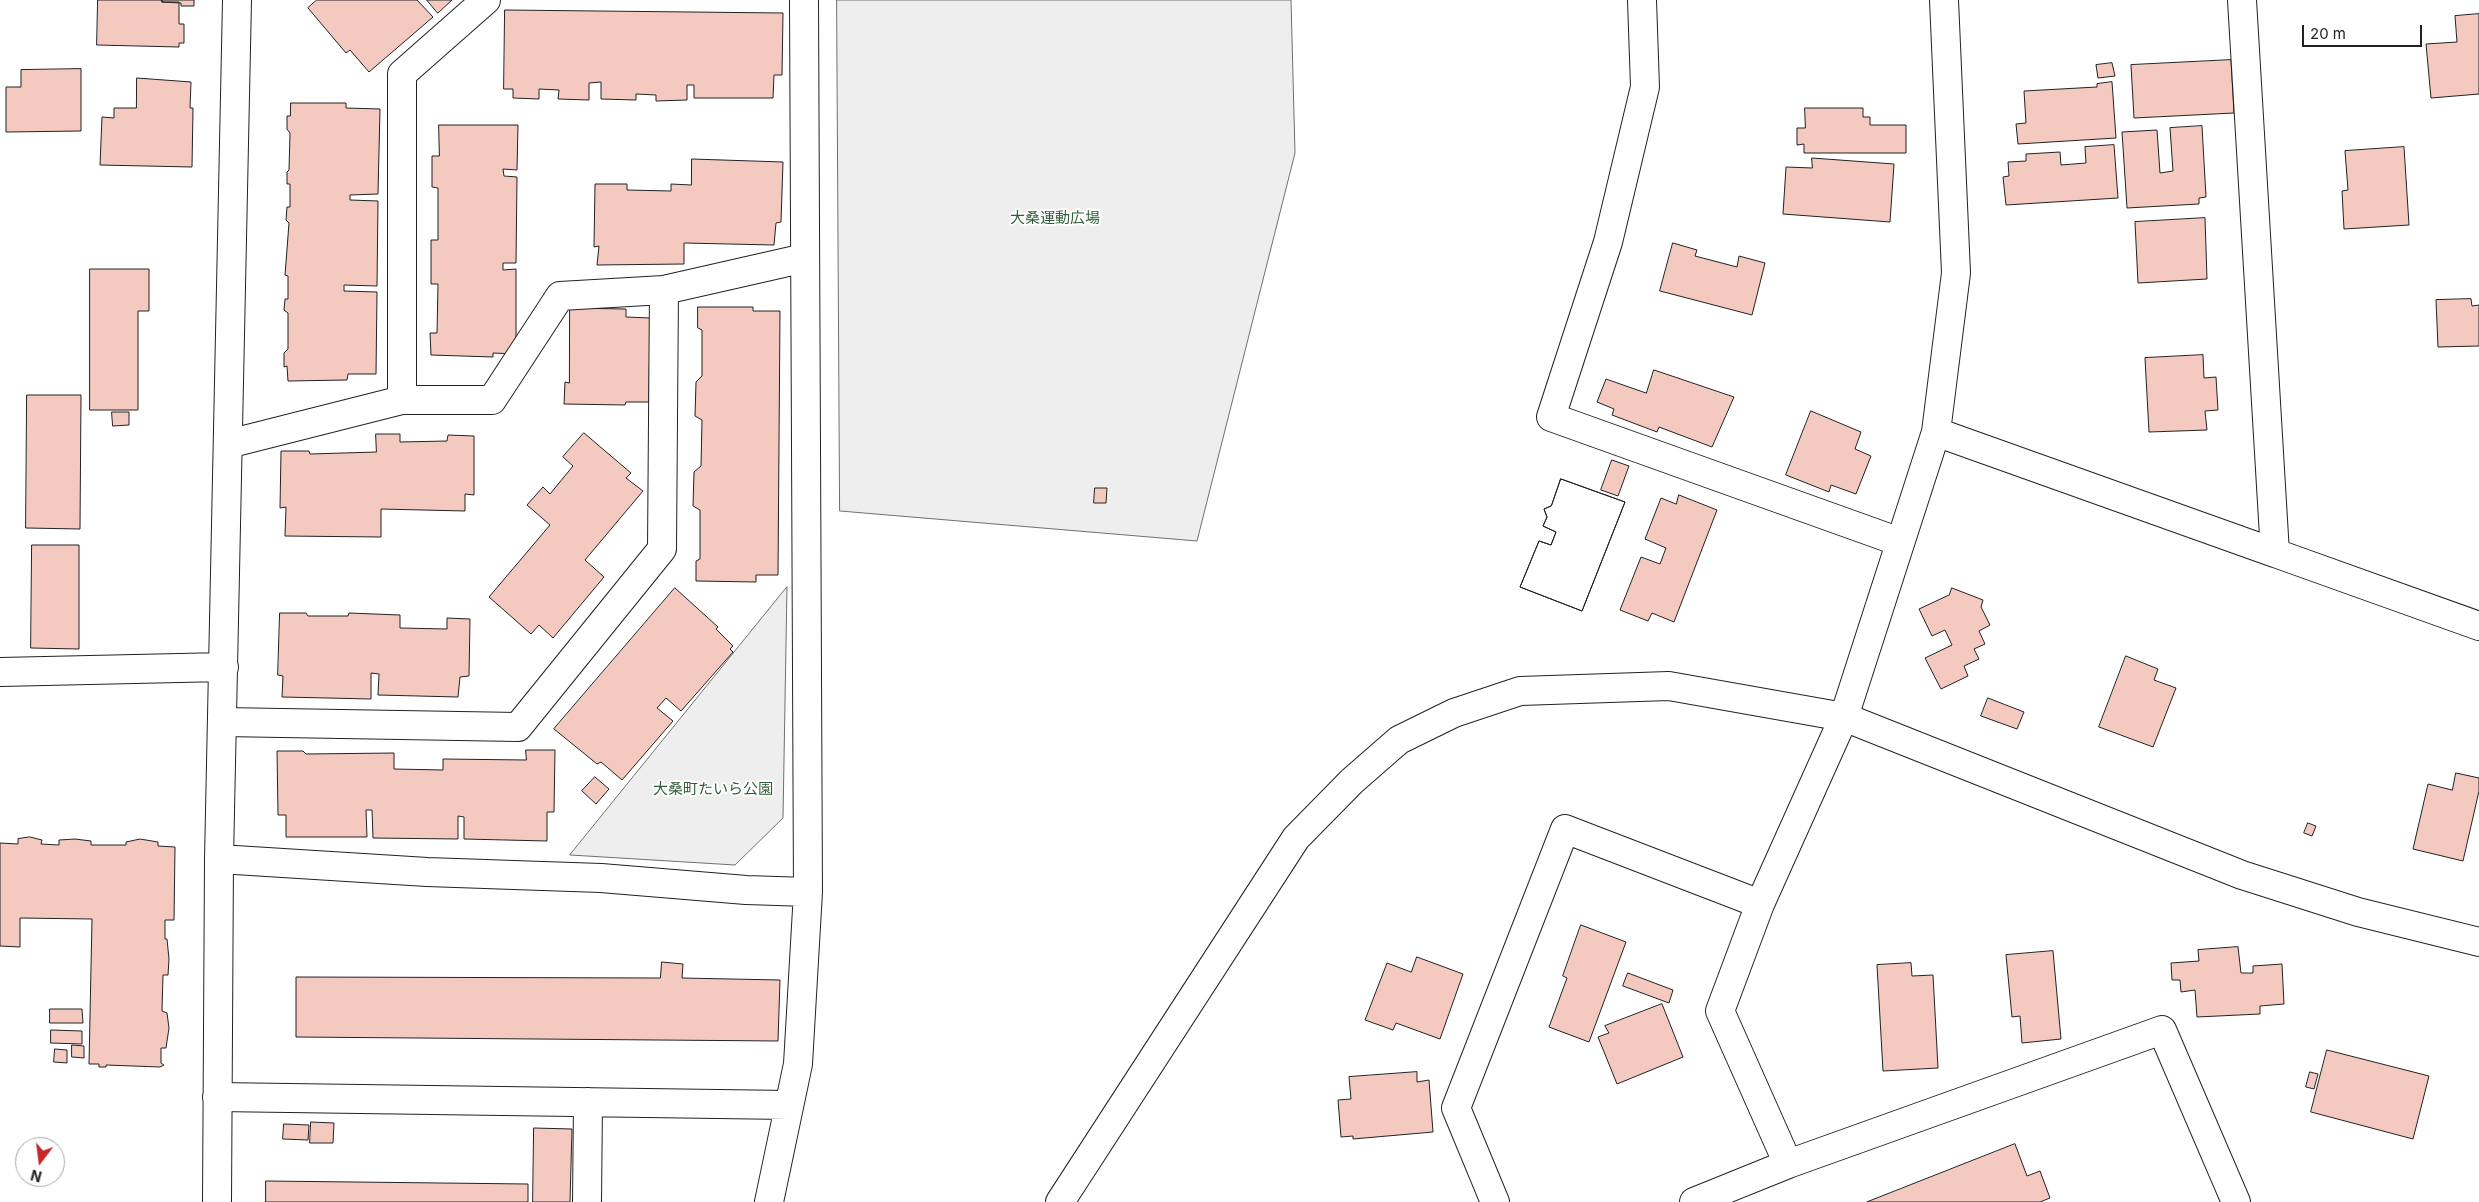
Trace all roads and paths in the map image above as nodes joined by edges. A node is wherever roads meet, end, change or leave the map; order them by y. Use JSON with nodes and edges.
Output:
{"nodes":[{"id":1,"x":237,"y":0,"type":"edge"},
{"id":2,"x":486,"y":0,"type":"edge"},
{"id":3,"x":804,"y":0,"type":"edge"},
{"id":4,"x":1642,"y":0,"type":"edge"},
{"id":5,"x":1944,"y":0,"type":"edge"},
{"id":6,"x":2242,"y":0,"type":"edge"},
{"id":7,"x":805,"y":258,"type":"junction"},
{"id":8,"x":664,"y":290,"type":"junction"},
{"id":9,"x":402,"y":400,"type":"junction"},
{"id":10,"x":1936,"y":432,"type":"junction"},
{"id":11,"x":228,"y":444,"type":"junction"},
{"id":12,"x":1900,"y":542,"type":"junction"},
{"id":13,"x":2275,"y":553,"type":"junction"},
{"id":14,"x":2479,"y":626,"type":"edge"},
{"id":15,"x":224,"y":667,"type":"junction"},
{"id":16,"x":0,"y":672,"type":"edge"},
{"id":17,"x":1844,"y":718,"type":"junction"},
{"id":18,"x":223,"y":722,"type":"junction"},
{"id":19,"x":219,"y":859,"type":"junction"},
{"id":20,"x":808,"y":892,"type":"junction"},
{"id":21,"x":1760,"y":904,"type":"junction"},
{"id":22,"x":2479,"y":942,"type":"edge"},
{"id":23,"x":217,"y":1097,"type":"junction"},
{"id":24,"x":588,"y":1102,"type":"junction"},
{"id":25,"x":789,"y":1105,"type":"junction"},
{"id":26,"x":1788,"y":1164,"type":"junction"},
{"id":27,"x":217,"y":1202,"type":"edge"},
{"id":28,"x":588,"y":1202,"type":"edge"},
{"id":29,"x":769,"y":1202,"type":"edge"},
{"id":30,"x":1060,"y":1202,"type":"edge"},
{"id":31,"x":1495,"y":1202,"type":"edge"},
{"id":32,"x":1694,"y":1202,"type":"edge"},
{"id":33,"x":2236,"y":1202,"type":"edge"}],
"edges":[{"from":1,"to":11,"type":"street"},
{"from":2,"to":9,"type":"street"},
{"from":3,"to":7,"type":"street"},
{"from":4,"to":12,"type":"street"},
{"from":5,"to":10,"type":"street"},
{"from":6,"to":13,"type":"street"},
{"from":7,"to":8,"type":"street"},
{"from":7,"to":20,"type":"street"},
{"from":8,"to":9,"type":"street"},
{"from":8,"to":18,"type":"street"},
{"from":9,"to":11,"type":"street"},
{"from":10,"to":12,"type":"street"},
{"from":10,"to":13,"type":"street"},
{"from":11,"to":15,"type":"street"},
{"from":12,"to":17,"type":"street"},
{"from":13,"to":14,"type":"street"},
{"from":15,"to":16,"type":"street"},
{"from":15,"to":18,"type":"street"},
{"from":17,"to":21,"type":"street"},
{"from":17,"to":22,"type":"street"},
{"from":17,"to":30,"type":"street"},
{"from":18,"to":19,"type":"street"},
{"from":19,"to":20,"type":"street"},
{"from":19,"to":23,"type":"street"},
{"from":20,"to":25,"type":"street"},
{"from":21,"to":26,"type":"street"},
{"from":21,"to":31,"type":"street"},
{"from":23,"to":24,"type":"street"},
{"from":23,"to":27,"type":"street"},
{"from":24,"to":25,"type":"street"},
{"from":24,"to":28,"type":"street"},
{"from":25,"to":29,"type":"street"},
{"from":26,"to":32,"type":"street"},
{"from":26,"to":33,"type":"street"}]}
